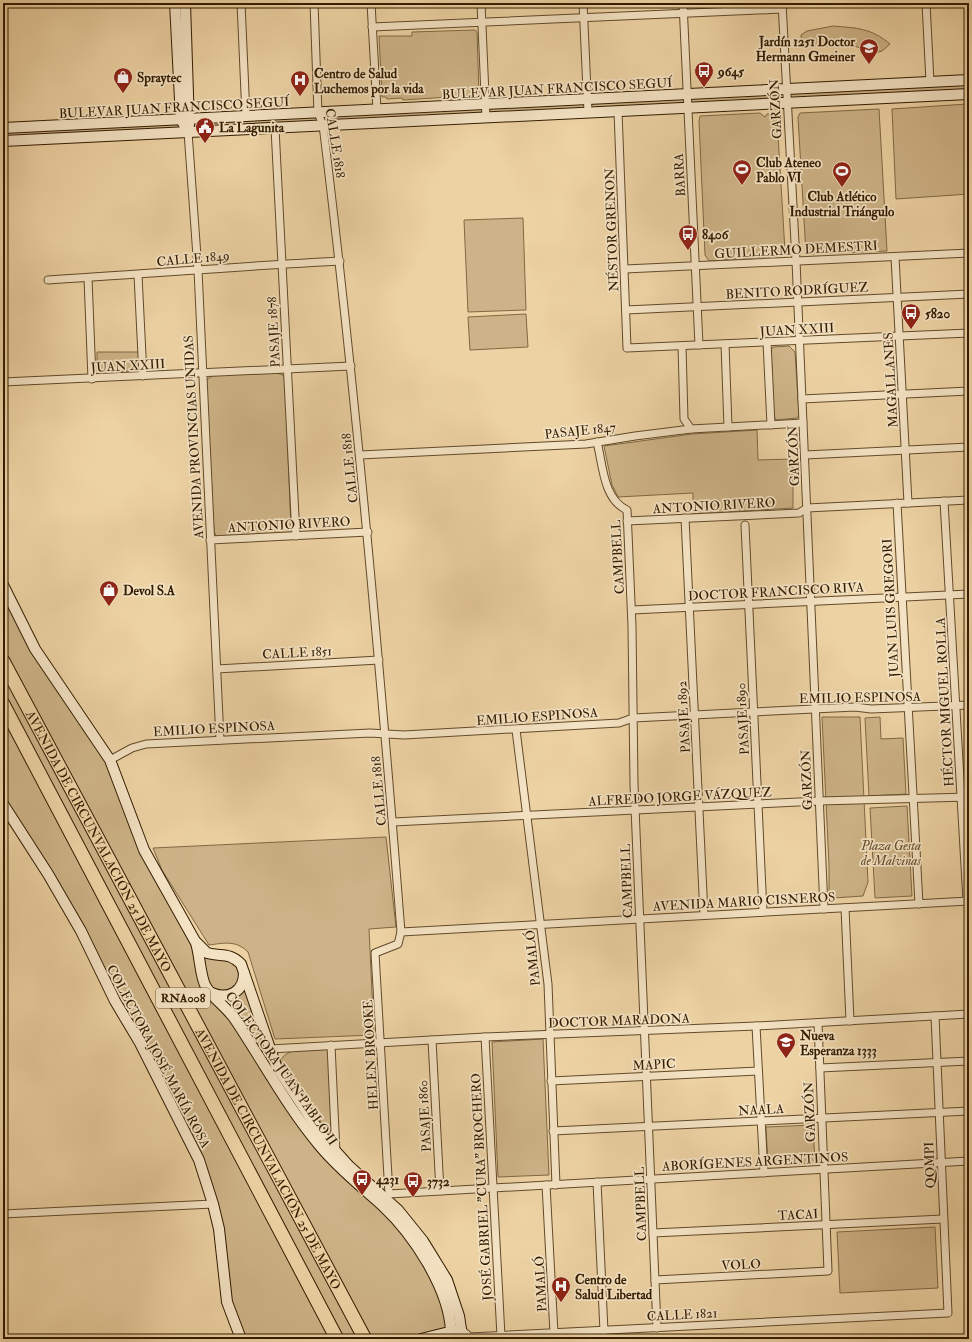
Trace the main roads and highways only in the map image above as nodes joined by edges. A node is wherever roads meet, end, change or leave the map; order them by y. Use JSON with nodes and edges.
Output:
{"nodes":[{"id":1,"x":175,"y":3,"type":"edge"},
{"id":2,"x":185,"y":3,"type":"edge"},
{"id":3,"x":969,"y":80,"type":"edge"},
{"id":4,"x":969,"y":94,"type":"edge"},
{"id":5,"x":186,"y":119,"type":"junction"},
{"id":6,"x":3,"y":128,"type":"edge"},
{"id":7,"x":188,"y":132,"type":"junction"},
{"id":8,"x":3,"y":141,"type":"edge"},
{"id":9,"x":3,"y":585,"type":"edge"},
{"id":10,"x":3,"y":661,"type":"edge"},
{"id":11,"x":3,"y":704,"type":"edge"},
{"id":12,"x":3,"y":804,"type":"edge"},
{"id":13,"x":196,"y":941,"type":"junction"},
{"id":14,"x":219,"y":955,"type":"junction"},
{"id":15,"x":244,"y":971,"type":"junction"},
{"id":16,"x":203,"y":973,"type":"junction"},
{"id":17,"x":212,"y":993,"type":"junction"},
{"id":18,"x":384,"y":1197,"type":"junction"},
{"id":19,"x":364,"y":1337,"type":"edge"},
{"id":20,"x":241,"y":1339,"type":"edge"},
{"id":21,"x":337,"y":1339,"type":"edge"},
{"id":22,"x":421,"y":1339,"type":"edge"}],
"edges":[{"from":1,"to":5,"type":"main road","name":"AVENIDA PROVINCIAS UNIDAS"},
{"from":2,"to":5,"type":"main road","name":"AVENIDA PROVINCIAS UNIDAS"},
{"from":3,"to":5,"type":"main road","name":"BULEVAR JUAN FRANCISCO SEGUÍ"},
{"from":4,"to":7,"type":"main road","name":"BULEVAR JUAN FRANCISCO SEGUÍ"},
{"from":5,"to":6,"type":"main road","name":"BULEVAR JUAN FRANCISCO SEGUÍ"},
{"from":5,"to":7,"type":"main road","name":"AVENIDA PROVINCIAS UNIDAS"},
{"from":7,"to":8,"type":"main road","name":"BULEVAR JUAN FRANCISCO SEGUÍ"},
{"from":9,"to":13,"type":"main road","name":"COLECTORA JUAN PABLO II"},
{"from":10,"to":19,"type":"highway","name":"AVENIDA DE CIRCUNVALACIÓN 25 DE MAYO","number":"RNA008"},
{"from":11,"to":21,"type":"highway","name":"AVENIDA DE CIRCUNVALACIÓN 25 DE MAYO","number":"RNA008"},
{"from":12,"to":20,"type":"main road","name":"COLECTORA JOSÉ MARÍA ROSA"},
{"from":13,"to":14,"type":"main road","name":"COLECTORA JUAN PABLO II"},
{"from":13,"to":16,"type":"main road","name":"COLECTORA JUAN PABLO II"},
{"from":14,"to":15,"type":"main road","name":"COLECTORA JUAN PABLO II"},
{"from":14,"to":16,"type":"main road"},
{"from":15,"to":17,"type":"main road","name":"COLECTORA JUAN PABLO II"},
{"from":15,"to":18,"type":"main road","name":"COLECTORA JUAN PABLO II"},
{"from":16,"to":17,"type":"main road","name":"COLECTORA JUAN PABLO II"},
{"from":17,"to":18,"type":"main road","name":"COLECTORA JUAN PABLO II"},
{"from":18,"to":22,"type":"main road","name":"COLECTORA JUAN PABLO II"}]}
